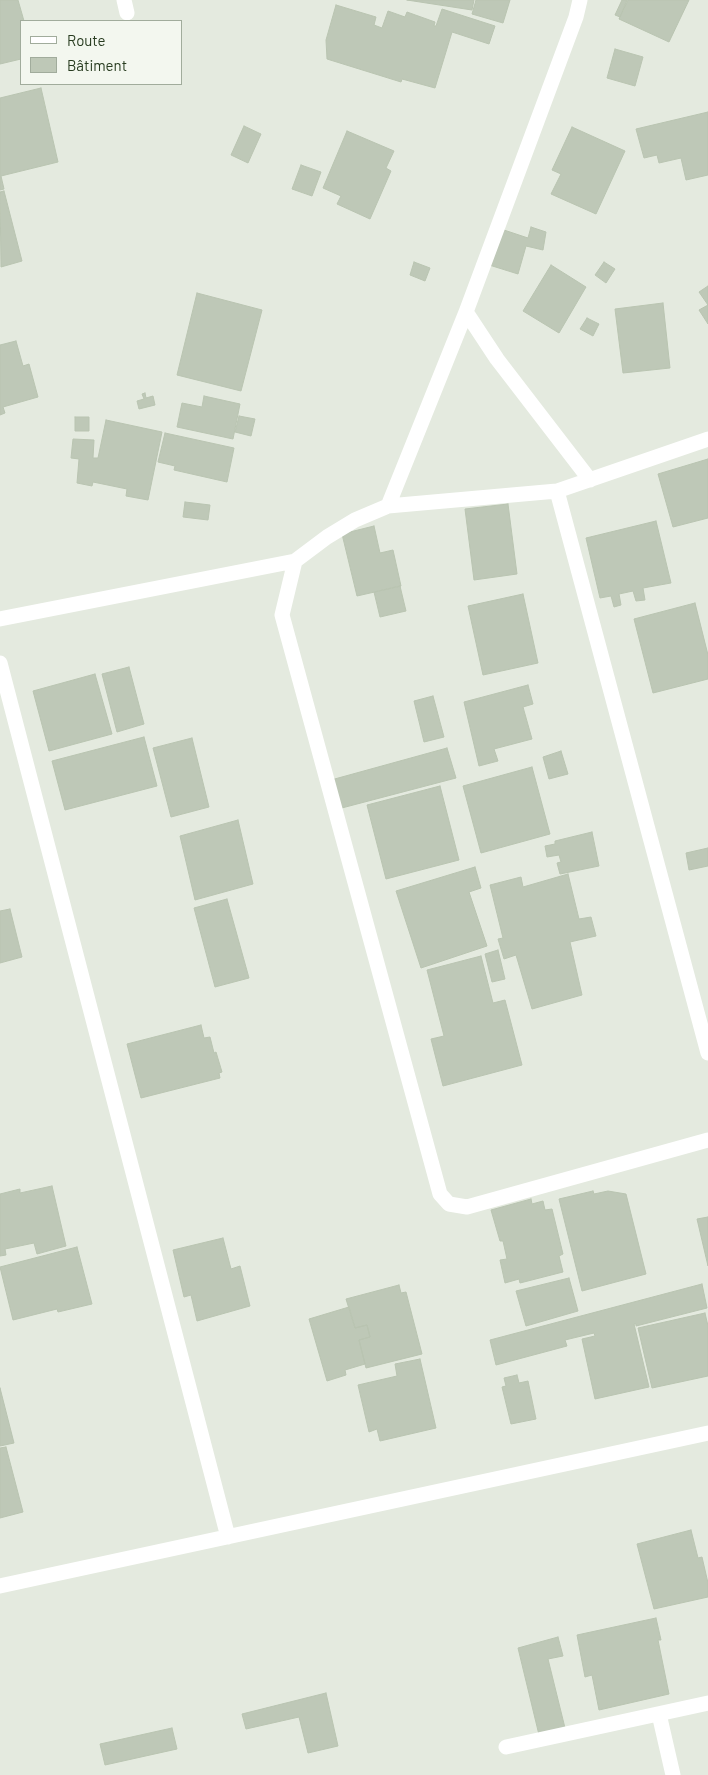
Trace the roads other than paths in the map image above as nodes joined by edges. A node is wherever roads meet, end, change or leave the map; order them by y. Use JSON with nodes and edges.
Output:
{"nodes":[{"id":1,"x":580,"y":0,"type":"edge"},
{"id":2,"x":466,"y":312,"type":"junction"},
{"id":3,"x":708,"y":439,"type":"edge"},
{"id":4,"x":590,"y":480,"type":"junction"},
{"id":5,"x":557,"y":491,"type":"junction"},
{"id":6,"x":388,"y":506,"type":"junction"},
{"id":7,"x":295,"y":562,"type":"junction"},
{"id":8,"x":0,"y":619,"type":"edge"},
{"id":9,"x":0,"y":663,"type":"edge"},
{"id":10,"x":708,"y":1053,"type":"edge"},
{"id":11,"x":708,"y":1140,"type":"edge"},
{"id":12,"x":708,"y":1433,"type":"edge"},
{"id":13,"x":228,"y":1537,"type":"junction"},
{"id":14,"x":0,"y":1586,"type":"edge"},
{"id":15,"x":708,"y":1703,"type":"edge"},
{"id":16,"x":659,"y":1714,"type":"junction"},
{"id":17,"x":506,"y":1747,"type":"dead end"},
{"id":18,"x":673,"y":1775,"type":"edge"}],
"edges":[{"from":1,"to":2,"type":"street"},
{"from":2,"to":4,"type":"street"},
{"from":2,"to":6,"type":"street"},
{"from":3,"to":4,"type":"street"},
{"from":4,"to":5,"type":"street"},
{"from":5,"to":6,"type":"street"},
{"from":5,"to":10,"type":"street"},
{"from":6,"to":7,"type":"street"},
{"from":7,"to":8,"type":"street"},
{"from":7,"to":11,"type":"street"},
{"from":9,"to":13,"type":"street"},
{"from":12,"to":13,"type":"street"},
{"from":13,"to":14,"type":"street"},
{"from":15,"to":16,"type":"street"},
{"from":16,"to":17,"type":"street"},
{"from":16,"to":18,"type":"street"}]}
